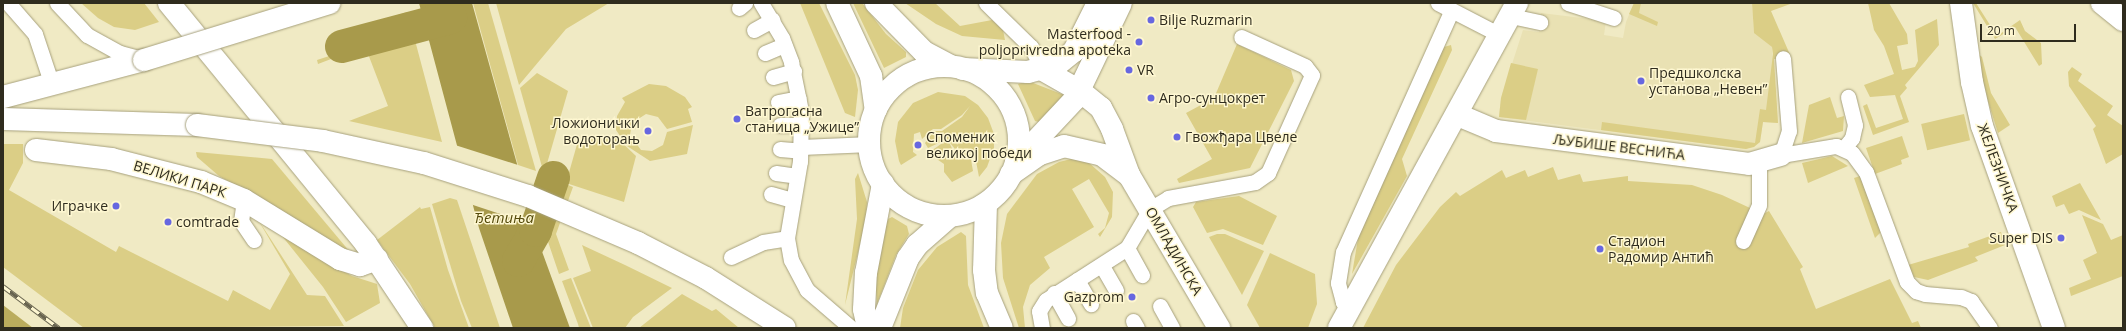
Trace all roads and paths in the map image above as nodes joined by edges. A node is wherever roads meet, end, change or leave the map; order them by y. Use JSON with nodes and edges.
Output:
{"nodes":[{"id":1,"x":8,"y":3,"type":"edge"},
{"id":2,"x":57,"y":3,"type":"edge"},
{"id":3,"x":169,"y":3,"type":"edge"},
{"id":4,"x":329,"y":3,"type":"edge"},
{"id":5,"x":761,"y":3,"type":"edge"},
{"id":6,"x":837,"y":3,"type":"edge"},
{"id":7,"x":876,"y":3,"type":"edge"},
{"id":8,"x":986,"y":3,"type":"edge"},
{"id":9,"x":1098,"y":3,"type":"edge"},
{"id":10,"x":1121,"y":3,"type":"edge"},
{"id":11,"x":1438,"y":3,"type":"edge"},
{"id":12,"x":1568,"y":3,"type":"edge"},
{"id":13,"x":1961,"y":3,"type":"edge"},
{"id":14,"x":2102,"y":3,"type":"edge"},
{"id":15,"x":1452,"y":10,"type":"junction"},
{"id":16,"x":1514,"y":10,"type":"edge"},
{"id":17,"x":1614,"y":18,"type":"dead end"},
{"id":18,"x":772,"y":20,"type":"junction"},
{"id":19,"x":2123,"y":20,"type":"edge"},
{"id":20,"x":291,"y":21,"type":"dead end"},
{"id":21,"x":1540,"y":22,"type":"dead end"},
{"id":22,"x":754,"y":30,"type":"dead end"},
{"id":23,"x":1500,"y":35,"type":"junction"},
{"id":24,"x":1241,"y":37,"type":"dead end"},
{"id":25,"x":784,"y":45,"type":"junction"},
{"id":26,"x":208,"y":51,"type":"junction"},
{"id":27,"x":765,"y":53,"type":"dead end"},
{"id":28,"x":1783,"y":58,"type":"dead end"},
{"id":29,"x":144,"y":60,"type":"junction"},
{"id":30,"x":957,"y":68,"type":"junction"},
{"id":31,"x":1043,"y":70,"type":"junction"},
{"id":32,"x":794,"y":71,"type":"junction"},
{"id":33,"x":773,"y":77,"type":"dead end"},
{"id":34,"x":52,"y":84,"type":"junction"},
{"id":35,"x":1080,"y":91,"type":"junction"},
{"id":36,"x":3,"y":97,"type":"edge"},
{"id":37,"x":1848,"y":97,"type":"dead end"},
{"id":38,"x":799,"y":98,"type":"junction"},
{"id":39,"x":778,"y":102,"type":"dead end"},
{"id":40,"x":876,"y":110,"type":"junction"},
{"id":41,"x":1458,"y":115,"type":"junction"},
{"id":42,"x":3,"y":119,"type":"edge"},
{"id":43,"x":780,"y":125,"type":"dead end"},
{"id":44,"x":802,"y":125,"type":"junction"},
{"id":45,"x":870,"y":144,"type":"junction"},
{"id":46,"x":1844,"y":148,"type":"junction"},
{"id":47,"x":780,"y":149,"type":"dead end"},
{"id":48,"x":801,"y":149,"type":"junction"},
{"id":49,"x":36,"y":150,"type":"dead end"},
{"id":50,"x":1781,"y":155,"type":"junction"},
{"id":51,"x":1759,"y":163,"type":"junction"},
{"id":52,"x":1014,"y":168,"type":"junction"},
{"id":53,"x":776,"y":173,"type":"dead end"},
{"id":54,"x":1129,"y":175,"type":"junction"},
{"id":55,"x":797,"y":176,"type":"junction"},
{"id":56,"x":883,"y":184,"type":"junction"},
{"id":57,"x":771,"y":194,"type":"dead end"},
{"id":58,"x":244,"y":200,"type":"junction"},
{"id":59,"x":792,"y":200,"type":"junction"},
{"id":60,"x":986,"y":204,"type":"junction"},
{"id":61,"x":1150,"y":209,"type":"junction"},
{"id":62,"x":950,"y":216,"type":"junction"},
{"id":63,"x":787,"y":238,"type":"junction"},
{"id":64,"x":254,"y":240,"type":"dead end"},
{"id":65,"x":1743,"y":241,"type":"dead end"},
{"id":66,"x":1127,"y":248,"type":"junction"},
{"id":67,"x":731,"y":257,"type":"dead end"},
{"id":68,"x":377,"y":259,"type":"junction"},
{"id":69,"x":1102,"y":266,"type":"junction"},
{"id":70,"x":1142,"y":275,"type":"dead end"},
{"id":71,"x":1077,"y":280,"type":"junction"},
{"id":72,"x":1116,"y":290,"type":"dead end"},
{"id":73,"x":1054,"y":293,"type":"junction"},
{"id":74,"x":1091,"y":304,"type":"dead end"},
{"id":75,"x":1160,"y":306,"type":"dead end"},
{"id":76,"x":1068,"y":318,"type":"dead end"},
{"id":77,"x":1344,"y":319,"type":"edge"},
{"id":78,"x":422,"y":328,"type":"edge"},
{"id":79,"x":785,"y":328,"type":"edge"},
{"id":80,"x":851,"y":328,"type":"edge"},
{"id":81,"x":868,"y":328,"type":"edge"},
{"id":82,"x":880,"y":328,"type":"edge"},
{"id":83,"x":1002,"y":328,"type":"edge"},
{"id":84,"x":1042,"y":328,"type":"edge"},
{"id":85,"x":1172,"y":328,"type":"edge"},
{"id":86,"x":1219,"y":328,"type":"edge"},
{"id":87,"x":1990,"y":328,"type":"edge"},
{"id":88,"x":2054,"y":328,"type":"edge"}],
"edges":[{"from":1,"to":34,"type":"lane"},
{"from":2,"to":29,"type":"lane"},
{"from":3,"to":26,"type":"main road"},
{"from":4,"to":29,"type":"main road","bridge":true},
{"from":5,"to":18,"type":"lane"},
{"from":6,"to":40,"type":"main road"},
{"from":7,"to":30,"type":"main road"},
{"from":8,"to":31,"type":"lane"},
{"from":9,"to":31,"type":"main road"},
{"from":10,"to":35,"type":"main road"},
{"from":11,"to":15,"type":"lane"},
{"from":12,"to":17,"type":"lane"},
{"from":13,"to":88,"type":"main road","name":"ЖЕЛЕЗНИЧКА"},
{"from":14,"to":19,"type":"main road"},
{"from":15,"to":23,"type":"lane"},
{"from":15,"to":77,"type":"lane"},
{"from":16,"to":21,"type":"lane"},
{"from":16,"to":23,"type":"main road"},
{"from":18,"to":22,"type":"lane"},
{"from":18,"to":25,"type":"lane"},
{"from":20,"to":26,"type":"lane"},
{"from":23,"to":41,"type":"main road"},
{"from":24,"to":61,"type":"lane"},
{"from":25,"to":27,"type":"lane"},
{"from":25,"to":32,"type":"lane"},
{"from":26,"to":68,"type":"main road"},
{"from":28,"to":50,"type":"lane"},
{"from":29,"to":34,"type":"main road"},
{"from":30,"to":31,"type":"main road"},
{"from":30,"to":40,"type":"main road"},
{"from":30,"to":52,"type":"main road"},
{"from":31,"to":35,"type":"main road","name":"ОМЛАДИНСКА"},
{"from":32,"to":33,"type":"lane"},
{"from":32,"to":38,"type":"lane"},
{"from":34,"to":36,"type":"main road"},
{"from":35,"to":52,"type":"main road"},
{"from":35,"to":54,"type":"main road","name":"ОМЛАДИНСКА"},
{"from":37,"to":46,"type":"lane"},
{"from":38,"to":39,"type":"lane"},
{"from":38,"to":44,"type":"lane"},
{"from":40,"to":45,"type":"main road"},
{"from":41,"to":51,"type":"main road","name":"ЉУБИШЕ ВЕСНИЋА"},
{"from":41,"to":77,"type":"main road"},
{"from":42,"to":79,"type":"main road","bridge":true},
{"from":43,"to":44,"type":"lane"},
{"from":44,"to":48,"type":"lane"},
{"from":45,"to":48,"type":"lane"},
{"from":45,"to":56,"type":"main road"},
{"from":46,"to":50,"type":"lane"},
{"from":46,"to":87,"type":"lane"},
{"from":47,"to":48,"type":"lane"},
{"from":48,"to":55,"type":"lane"},
{"from":49,"to":58,"type":"main road","name":"ВЕЛИКИ ПАРК"},
{"from":50,"to":51,"type":"main road","name":"ЉУБИШЕ ВЕСНИЋА"},
{"from":51,"to":65,"type":"lane"},
{"from":52,"to":54,"type":"main road","name":"ОМЛАДИНСКА"},
{"from":52,"to":60,"type":"main road"},
{"from":53,"to":55,"type":"lane"},
{"from":54,"to":61,"type":"main road","name":"ОМЛАДИНСКА"},
{"from":55,"to":59,"type":"lane"},
{"from":56,"to":62,"type":"main road"},
{"from":56,"to":81,"type":"main road"},
{"from":57,"to":59,"type":"lane"},
{"from":58,"to":64,"type":"lane"},
{"from":58,"to":68,"type":"main road","name":"ВЕЛИКИ ПАРК"},
{"from":59,"to":63,"type":"lane"},
{"from":60,"to":62,"type":"main road"},
{"from":60,"to":83,"type":"main road"},
{"from":61,"to":66,"type":"lane"},
{"from":61,"to":86,"type":"main road","name":"ОМЛАДИНСКА"},
{"from":62,"to":82,"type":"main road"},
{"from":63,"to":67,"type":"lane"},
{"from":63,"to":80,"type":"lane"},
{"from":66,"to":69,"type":"lane"},
{"from":66,"to":70,"type":"lane"},
{"from":68,"to":78,"type":"main road"},
{"from":69,"to":71,"type":"lane"},
{"from":69,"to":72,"type":"lane"},
{"from":71,"to":73,"type":"lane"},
{"from":71,"to":74,"type":"lane"},
{"from":73,"to":76,"type":"lane"},
{"from":73,"to":84,"type":"lane"},
{"from":75,"to":85,"type":"lane"}]}
